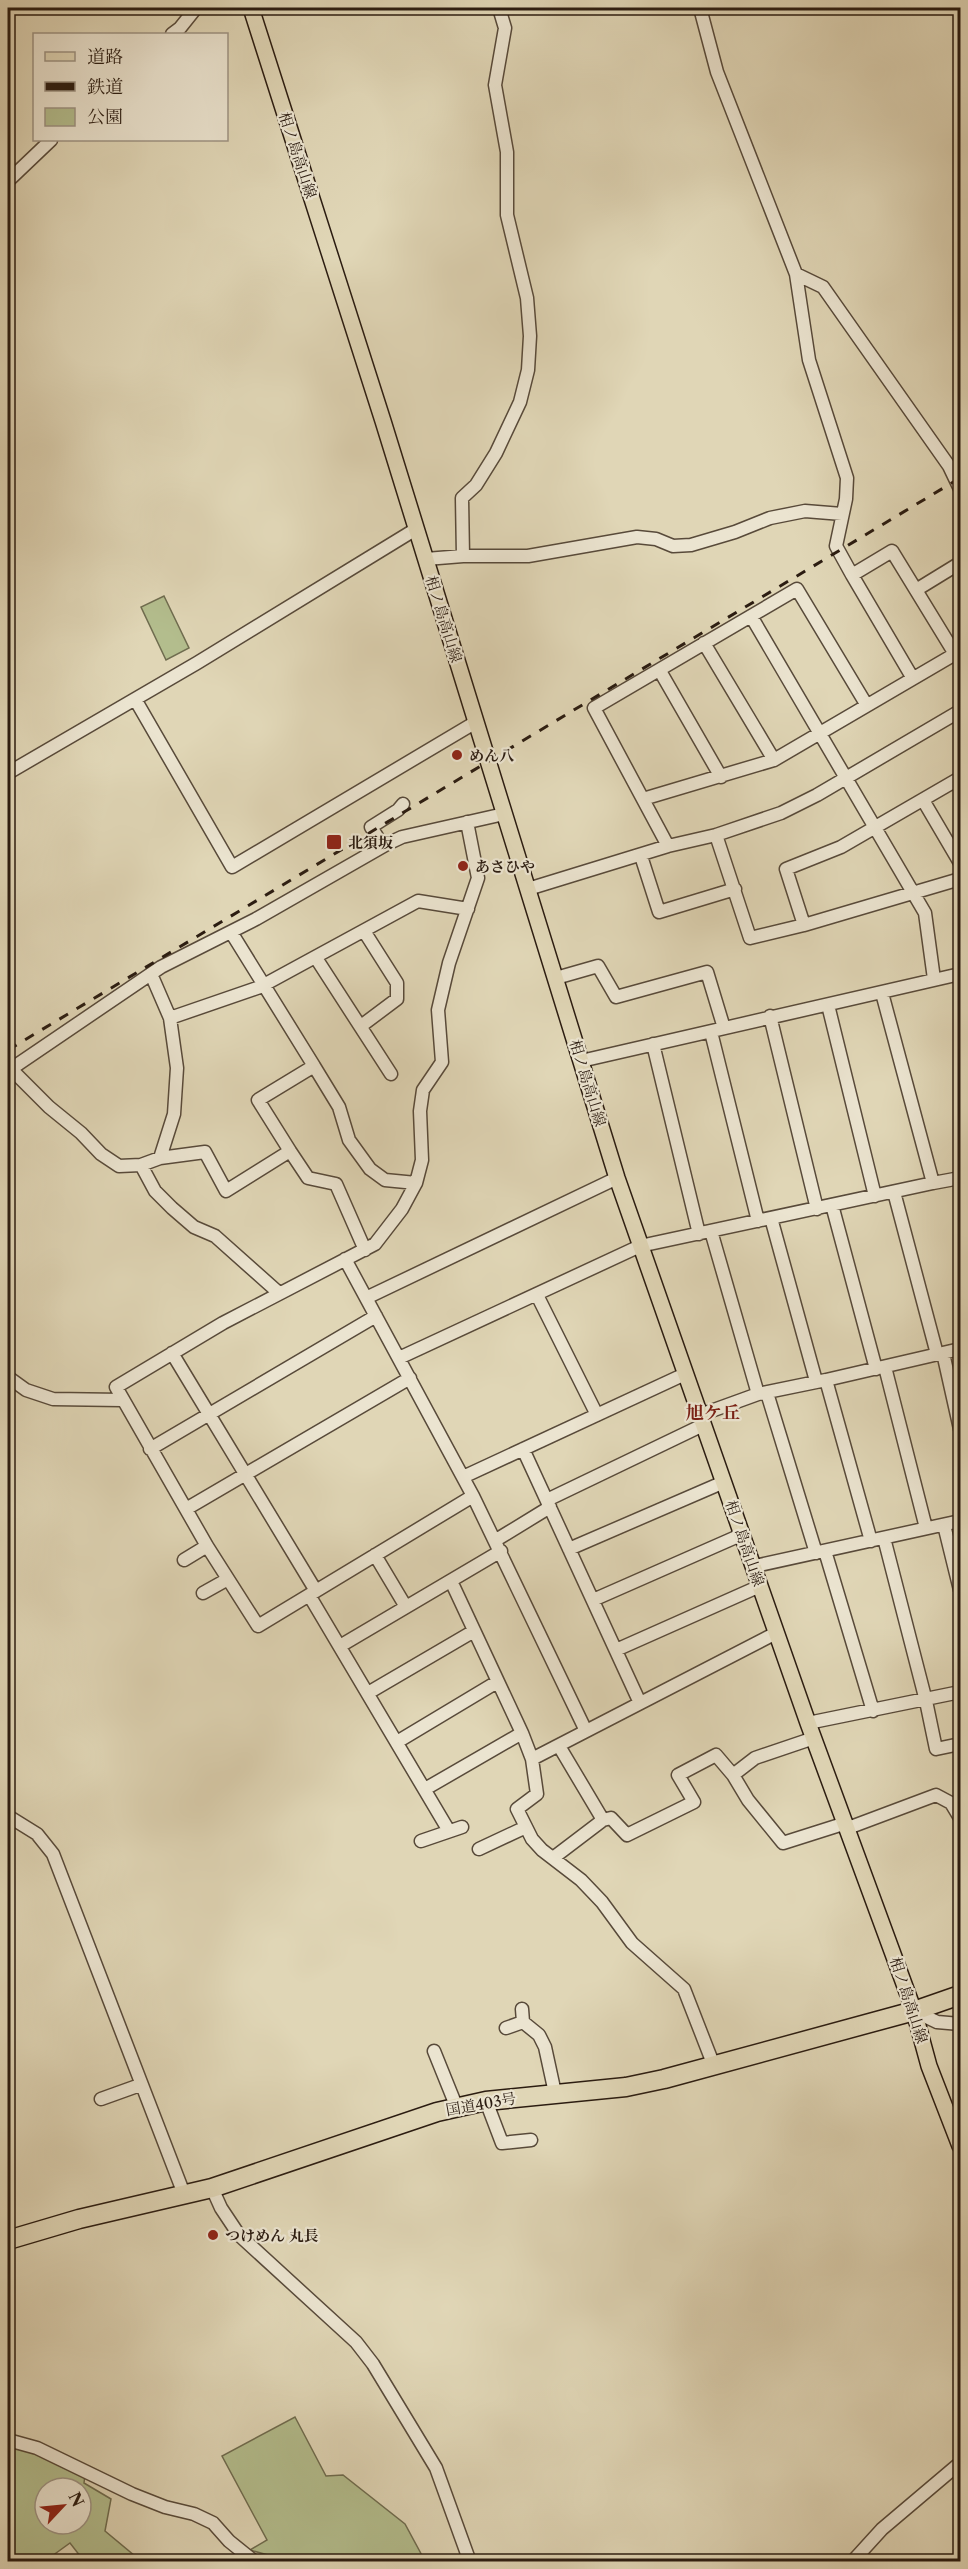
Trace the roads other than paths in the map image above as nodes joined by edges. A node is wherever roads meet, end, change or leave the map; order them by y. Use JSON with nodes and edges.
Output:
{"nodes":[{"id":1,"x":196,"y":8,"type":"edge"},
{"id":2,"x":250,"y":8,"type":"edge"},
{"id":3,"x":499,"y":8,"type":"edge"},
{"id":4,"x":700,"y":8,"type":"edge"},
{"id":5,"x":173,"y":33,"type":"edge"},
{"id":6,"x":50,"y":141,"type":"edge"},
{"id":7,"x":8,"y":181,"type":"edge"},
{"id":8,"x":796,"y":274,"type":"junction"},
{"id":9,"x":960,"y":489,"type":"edge"},
{"id":10,"x":842,"y":513,"type":"junction"},
{"id":11,"x":416,"y":529,"type":"junction"},
{"id":12,"x":463,"y":556,"type":"junction"},
{"id":13,"x":426,"y":559,"type":"junction"},
{"id":14,"x":960,"y":563,"type":"edge"},
{"id":15,"x":852,"y":575,"type":"junction"},
{"id":16,"x":916,"y":590,"type":"junction"},
{"id":17,"x":751,"y":616,"type":"junction"},
{"id":18,"x":704,"y":643,"type":"junction"},
{"id":19,"x":660,"y":671,"type":"junction"},
{"id":20,"x":912,"y":677,"type":"junction"},
{"id":21,"x":135,"y":699,"type":"junction"},
{"id":22,"x":866,"y":704,"type":"junction"},
{"id":23,"x":960,"y":711,"type":"edge"},
{"id":24,"x":476,"y":722,"type":"junction"},
{"id":25,"x":819,"y":733,"type":"junction"},
{"id":26,"x":774,"y":760,"type":"junction"},
{"id":27,"x":8,"y":773,"type":"edge"},
{"id":28,"x":721,"y":777,"type":"junction"},
{"id":29,"x":960,"y":778,"type":"edge"},
{"id":30,"x":846,"y":779,"type":"junction"},
{"id":31,"x":643,"y":799,"type":"junction"},
{"id":32,"x":923,"y":800,"type":"junction"},
{"id":33,"x":403,"y":804,"type":"dead end"},
{"id":34,"x":504,"y":814,"type":"junction"},
{"id":35,"x":467,"y":822,"type":"junction"},
{"id":36,"x":874,"y":828,"type":"junction"},
{"id":37,"x":716,"y":835,"type":"junction"},
{"id":38,"x":383,"y":846,"type":"junction"},
{"id":39,"x":668,"y":846,"type":"junction"},
{"id":40,"x":641,"y":856,"type":"junction"},
{"id":41,"x":960,"y":863,"type":"edge"},
{"id":42,"x":960,"y":879,"type":"edge"},
{"id":43,"x":528,"y":889,"type":"junction"},
{"id":44,"x":735,"y":889,"type":"junction"},
{"id":45,"x":913,"y":892,"type":"junction"},
{"id":46,"x":468,"y":909,"type":"junction"},
{"id":47,"x":804,"y":925,"type":"junction"},
{"id":48,"x":364,"y":931,"type":"junction"},
{"id":49,"x":231,"y":932,"type":"junction"},
{"id":50,"x":316,"y":958,"type":"junction"},
{"id":51,"x":151,"y":974,"type":"junction"},
{"id":52,"x":960,"y":974,"type":"edge"},
{"id":53,"x":556,"y":978,"type":"junction"},
{"id":54,"x":934,"y":979,"type":"junction"},
{"id":55,"x":264,"y":985,"type":"junction"},
{"id":56,"x":882,"y":993,"type":"junction"},
{"id":57,"x":828,"y":1005,"type":"junction"},
{"id":58,"x":770,"y":1016,"type":"junction"},
{"id":59,"x":170,"y":1018,"type":"junction"},
{"id":60,"x":361,"y":1026,"type":"junction"},
{"id":61,"x":724,"y":1028,"type":"junction"},
{"id":62,"x":711,"y":1032,"type":"junction"},
{"id":63,"x":653,"y":1044,"type":"junction"},
{"id":64,"x":581,"y":1060,"type":"junction"},
{"id":65,"x":314,"y":1066,"type":"junction"},
{"id":66,"x":9,"y":1069,"type":"edge"},
{"id":67,"x":391,"y":1074,"type":"dead end"},
{"id":68,"x":290,"y":1151,"type":"junction"},
{"id":69,"x":160,"y":1158,"type":"junction"},
{"id":70,"x":141,"y":1165,"type":"junction"},
{"id":71,"x":617,"y":1178,"type":"junction"},
{"id":72,"x":960,"y":1178,"type":"edge"},
{"id":73,"x":416,"y":1183,"type":"junction"},
{"id":74,"x":933,"y":1183,"type":"junction"},
{"id":75,"x":894,"y":1192,"type":"junction"},
{"id":76,"x":875,"y":1196,"type":"junction"},
{"id":77,"x":832,"y":1205,"type":"junction"},
{"id":78,"x":817,"y":1209,"type":"junction"},
{"id":79,"x":765,"y":1220,"type":"junction"},
{"id":80,"x":705,"y":1232,"type":"junction"},
{"id":81,"x":640,"y":1246,"type":"junction"},
{"id":82,"x":365,"y":1250,"type":"junction"},
{"id":83,"x":345,"y":1259,"type":"junction"},
{"id":84,"x":279,"y":1293,"type":"junction"},
{"id":85,"x":537,"y":1294,"type":"junction"},
{"id":86,"x":366,"y":1298,"type":"junction"},
{"id":87,"x":376,"y":1316,"type":"junction"},
{"id":88,"x":960,"y":1349,"type":"edge"},
{"id":89,"x":172,"y":1353,"type":"junction"},
{"id":90,"x":940,"y":1354,"type":"junction"},
{"id":91,"x":399,"y":1358,"type":"junction"},
{"id":92,"x":880,"y":1368,"type":"junction"},
{"id":93,"x":685,"y":1374,"type":"junction"},
{"id":94,"x":8,"y":1377,"type":"edge"},
{"id":95,"x":410,"y":1378,"type":"junction"},
{"id":96,"x":821,"y":1381,"type":"junction"},
{"id":97,"x":763,"y":1393,"type":"junction"},
{"id":98,"x":122,"y":1400,"type":"junction"},
{"id":99,"x":209,"y":1414,"type":"junction"},
{"id":100,"x":597,"y":1415,"type":"junction"},
{"id":101,"x":701,"y":1420,"type":"junction"},
{"id":102,"x":960,"y":1429,"type":"edge"},
{"id":103,"x":150,"y":1449,"type":"junction"},
{"id":104,"x":524,"y":1449,"type":"junction"},
{"id":105,"x":245,"y":1474,"type":"junction"},
{"id":106,"x":463,"y":1477,"type":"junction"},
{"id":107,"x":724,"y":1482,"type":"junction"},
{"id":108,"x":473,"y":1496,"type":"junction"},
{"id":109,"x":549,"y":1504,"type":"junction"},
{"id":110,"x":186,"y":1509,"type":"junction"},
{"id":111,"x":960,"y":1521,"type":"edge"},
{"id":112,"x":944,"y":1525,"type":"junction"},
{"id":113,"x":926,"y":1528,"type":"junction"},
{"id":114,"x":742,"y":1534,"type":"junction"},
{"id":115,"x":884,"y":1538,"type":"junction"},
{"id":116,"x":871,"y":1541,"type":"junction"},
{"id":117,"x":498,"y":1545,"type":"junction"},
{"id":118,"x":207,"y":1546,"type":"junction"},
{"id":119,"x":569,"y":1549,"type":"junction"},
{"id":120,"x":821,"y":1552,"type":"junction"},
{"id":121,"x":375,"y":1555,"type":"junction"},
{"id":122,"x":184,"y":1560,"type":"dead end"},
{"id":123,"x":754,"y":1566,"type":"junction"},
{"id":124,"x":228,"y":1579,"type":"junction"},
{"id":125,"x":451,"y":1581,"type":"junction"},
{"id":126,"x":760,"y":1586,"type":"junction"},
{"id":127,"x":960,"y":1590,"type":"edge"},
{"id":128,"x":203,"y":1593,"type":"dead end"},
{"id":129,"x":313,"y":1593,"type":"junction"},
{"id":130,"x":593,"y":1600,"type":"junction"},
{"id":131,"x":406,"y":1607,"type":"junction"},
{"id":132,"x":474,"y":1631,"type":"junction"},
{"id":133,"x":776,"y":1633,"type":"junction"},
{"id":134,"x":340,"y":1646,"type":"junction"},
{"id":135,"x":616,"y":1650,"type":"junction"},
{"id":136,"x":497,"y":1682,"type":"junction"},
{"id":137,"x":960,"y":1692,"type":"edge"},
{"id":138,"x":368,"y":1693,"type":"junction"},
{"id":139,"x":926,"y":1701,"type":"junction"},
{"id":140,"x":640,"y":1703,"type":"junction"},
{"id":141,"x":873,"y":1710,"type":"junction"},
{"id":142,"x":586,"y":1731,"type":"junction"},
{"id":143,"x":811,"y":1731,"type":"junction"},
{"id":144,"x":522,"y":1733,"type":"junction"},
{"id":145,"x":397,"y":1742,"type":"junction"},
{"id":146,"x":960,"y":1744,"type":"edge"},
{"id":147,"x":559,"y":1746,"type":"junction"},
{"id":148,"x":532,"y":1759,"type":"junction"},
{"id":149,"x":733,"y":1775,"type":"junction"},
{"id":150,"x":425,"y":1789,"type":"junction"},
{"id":151,"x":956,"y":1801,"type":"edge"},
{"id":152,"x":8,"y":1816,"type":"edge"},
{"id":153,"x":960,"y":1818,"type":"edge"},
{"id":154,"x":603,"y":1820,"type":"junction"},
{"id":155,"x":847,"y":1826,"type":"junction"},
{"id":156,"x":462,"y":1827,"type":"dead end"},
{"id":157,"x":526,"y":1827,"type":"junction"},
{"id":158,"x":449,"y":1831,"type":"junction"},
{"id":159,"x":421,"y":1841,"type":"dead end"},
{"id":160,"x":478,"y":1849,"type":"dead end"},
{"id":161,"x":554,"y":1858,"type":"junction"},
{"id":162,"x":960,"y":1995,"type":"edge"},
{"id":163,"x":914,"y":2010,"type":"junction"},
{"id":164,"x":960,"y":2024,"type":"edge"},
{"id":165,"x":506,"y":2028,"type":"dead end"},
{"id":166,"x":434,"y":2051,"type":"dead end"},
{"id":167,"x":714,"y":2066,"type":"junction"},
{"id":168,"x":140,"y":2085,"type":"junction"},
{"id":169,"x":555,"y":2093,"type":"junction"},
{"id":170,"x":101,"y":2099,"type":"dead end"},
{"id":171,"x":486,"y":2101,"type":"junction"},
{"id":172,"x":456,"y":2108,"type":"junction"},
{"id":173,"x":531,"y":2140,"type":"dead end"},
{"id":174,"x":959,"y":2140,"type":"edge"},
{"id":175,"x":212,"y":2188,"type":"junction"},
{"id":176,"x":184,"y":2194,"type":"junction"},
{"id":177,"x":8,"y":2240,"type":"edge"},
{"id":178,"x":8,"y":2440,"type":"edge"},
{"id":179,"x":960,"y":2463,"type":"edge"},
{"id":180,"x":255,"y":2562,"type":"edge"},
{"id":181,"x":470,"y":2562,"type":"edge"},
{"id":182,"x":852,"y":2562,"type":"edge"}],
"edges":[{"from":1,"to":5,"type":"street"},
{"from":2,"to":11,"type":"main road","name":"相ノ島高山線"},
{"from":3,"to":12,"type":"street"},
{"from":4,"to":8,"type":"street"},
{"from":6,"to":7,"type":"street"},
{"from":8,"to":9,"type":"street"},
{"from":8,"to":10,"type":"street"},
{"from":10,"to":12,"type":"street"},
{"from":10,"to":15,"type":"street"},
{"from":11,"to":13,"type":"main road","name":"相ノ島高山線"},
{"from":11,"to":21,"type":"street"},
{"from":12,"to":13,"type":"street"},
{"from":13,"to":24,"type":"main road","name":"相ノ島高山線"},
{"from":14,"to":16,"type":"street"},
{"from":15,"to":16,"type":"street"},
{"from":15,"to":20,"type":"street"},
{"from":16,"to":20,"type":"street"},
{"from":17,"to":18,"type":"street"},
{"from":17,"to":22,"type":"street"},
{"from":17,"to":25,"type":"street"},
{"from":18,"to":19,"type":"street"},
{"from":18,"to":26,"type":"street"},
{"from":19,"to":28,"type":"street"},
{"from":19,"to":31,"type":"street"},
{"from":20,"to":22,"type":"street"},
{"from":21,"to":24,"type":"street"},
{"from":21,"to":27,"type":"street"},
{"from":22,"to":25,"type":"street"},
{"from":23,"to":30,"type":"street"},
{"from":24,"to":34,"type":"main road","name":"相ノ島高山線"},
{"from":25,"to":26,"type":"street"},
{"from":25,"to":30,"type":"street"},
{"from":26,"to":28,"type":"street"},
{"from":28,"to":31,"type":"street"},
{"from":29,"to":32,"type":"street"},
{"from":30,"to":36,"type":"street"},
{"from":30,"to":37,"type":"street"},
{"from":31,"to":39,"type":"street"},
{"from":32,"to":36,"type":"street"},
{"from":32,"to":41,"type":"street"},
{"from":33,"to":38,"type":"street"},
{"from":34,"to":35,"type":"street"},
{"from":34,"to":43,"type":"main road","name":"相ノ島高山線"},
{"from":35,"to":38,"type":"street"},
{"from":35,"to":46,"type":"street"},
{"from":36,"to":45,"type":"street"},
{"from":36,"to":47,"type":"street"},
{"from":37,"to":39,"type":"street"},
{"from":37,"to":44,"type":"street"},
{"from":38,"to":49,"type":"street"},
{"from":39,"to":40,"type":"street"},
{"from":40,"to":43,"type":"street"},
{"from":40,"to":44,"type":"street"},
{"from":42,"to":45,"type":"street"},
{"from":43,"to":53,"type":"main road","name":"相ノ島高山線"},
{"from":44,"to":47,"type":"street"},
{"from":45,"to":47,"type":"street"},
{"from":45,"to":54,"type":"street"},
{"from":46,"to":48,"type":"street"},
{"from":46,"to":73,"type":"street"},
{"from":48,"to":50,"type":"street"},
{"from":48,"to":60,"type":"street"},
{"from":49,"to":51,"type":"street"},
{"from":49,"to":55,"type":"street"},
{"from":50,"to":55,"type":"street"},
{"from":50,"to":60,"type":"street"},
{"from":51,"to":59,"type":"street"},
{"from":51,"to":66,"type":"street"},
{"from":52,"to":54,"type":"street"},
{"from":53,"to":61,"type":"street"},
{"from":53,"to":64,"type":"main road","name":"相ノ島高山線"},
{"from":54,"to":56,"type":"street"},
{"from":55,"to":59,"type":"street"},
{"from":55,"to":65,"type":"street"},
{"from":56,"to":57,"type":"street"},
{"from":56,"to":74,"type":"street"},
{"from":57,"to":58,"type":"street"},
{"from":57,"to":76,"type":"street"},
{"from":58,"to":61,"type":"street"},
{"from":58,"to":78,"type":"street"},
{"from":59,"to":69,"type":"street"},
{"from":60,"to":67,"type":"street"},
{"from":61,"to":62,"type":"street"},
{"from":62,"to":63,"type":"street"},
{"from":62,"to":79,"type":"street"},
{"from":63,"to":64,"type":"street"},
{"from":63,"to":80,"type":"street"},
{"from":64,"to":71,"type":"main road","name":"相ノ島高山線"},
{"from":65,"to":68,"type":"street"},
{"from":65,"to":73,"type":"street"},
{"from":66,"to":70,"type":"street"},
{"from":68,"to":69,"type":"street"},
{"from":68,"to":82,"type":"street"},
{"from":69,"to":70,"type":"street"},
{"from":70,"to":84,"type":"street"},
{"from":71,"to":81,"type":"main road","name":"相ノ島高山線"},
{"from":71,"to":86,"type":"street"},
{"from":72,"to":74,"type":"street"},
{"from":73,"to":82,"type":"street"},
{"from":74,"to":75,"type":"street"},
{"from":75,"to":76,"type":"street"},
{"from":75,"to":90,"type":"street"},
{"from":76,"to":77,"type":"street"},
{"from":77,"to":78,"type":"street"},
{"from":77,"to":92,"type":"street"},
{"from":78,"to":79,"type":"street"},
{"from":79,"to":80,"type":"street"},
{"from":79,"to":96,"type":"street"},
{"from":80,"to":81,"type":"street"},
{"from":80,"to":97,"type":"street"},
{"from":81,"to":85,"type":"street"},
{"from":81,"to":93,"type":"main road","name":"相ノ島高山線"},
{"from":82,"to":83,"type":"street"},
{"from":83,"to":84,"type":"street"},
{"from":83,"to":86,"type":"street"},
{"from":84,"to":89,"type":"street"},
{"from":85,"to":91,"type":"street"},
{"from":85,"to":100,"type":"street"},
{"from":86,"to":87,"type":"street"},
{"from":87,"to":91,"type":"street"},
{"from":87,"to":99,"type":"street"},
{"from":88,"to":90,"type":"street"},
{"from":89,"to":98,"type":"street"},
{"from":89,"to":99,"type":"street"},
{"from":90,"to":92,"type":"street"},
{"from":90,"to":102,"type":"street"},
{"from":91,"to":95,"type":"street"},
{"from":92,"to":96,"type":"street"},
{"from":92,"to":113,"type":"street"},
{"from":93,"to":100,"type":"street"},
{"from":93,"to":101,"type":"main road","name":"相ノ島高山線"},
{"from":94,"to":98,"type":"street"},
{"from":95,"to":105,"type":"street"},
{"from":95,"to":106,"type":"street"},
{"from":96,"to":97,"type":"street"},
{"from":96,"to":116,"type":"street"},
{"from":97,"to":101,"type":"street"},
{"from":97,"to":120,"type":"street"},
{"from":98,"to":103,"type":"street"},
{"from":99,"to":103,"type":"street"},
{"from":99,"to":105,"type":"street"},
{"from":100,"to":104,"type":"street"},
{"from":101,"to":107,"type":"main road","name":"相ノ島高山線"},
{"from":101,"to":109,"type":"street"},
{"from":103,"to":110,"type":"street"},
{"from":104,"to":106,"type":"street"},
{"from":104,"to":109,"type":"street"},
{"from":105,"to":110,"type":"street"},
{"from":105,"to":129,"type":"street"},
{"from":106,"to":108,"type":"street"},
{"from":107,"to":114,"type":"main road","name":"相ノ島高山線"},
{"from":107,"to":119,"type":"street"},
{"from":108,"to":117,"type":"street"},
{"from":108,"to":121,"type":"street"},
{"from":109,"to":117,"type":"street"},
{"from":109,"to":119,"type":"street"},
{"from":110,"to":118,"type":"street"},
{"from":111,"to":112,"type":"street"},
{"from":112,"to":113,"type":"street"},
{"from":112,"to":127,"type":"street"},
{"from":113,"to":115,"type":"street"},
{"from":114,"to":123,"type":"main road","name":"相ノ島高山線"},
{"from":114,"to":130,"type":"street"},
{"from":115,"to":116,"type":"street"},
{"from":115,"to":139,"type":"street"},
{"from":116,"to":120,"type":"street"},
{"from":117,"to":125,"type":"street"},
{"from":117,"to":142,"type":"street"},
{"from":118,"to":122,"type":"street"},
{"from":118,"to":124,"type":"street"},
{"from":119,"to":130,"type":"street"},
{"from":120,"to":123,"type":"street"},
{"from":120,"to":141,"type":"street"},
{"from":121,"to":129,"type":"street"},
{"from":121,"to":131,"type":"street"},
{"from":123,"to":126,"type":"main road","name":"相ノ島高山線"},
{"from":124,"to":128,"type":"street"},
{"from":124,"to":129,"type":"street"},
{"from":125,"to":131,"type":"street"},
{"from":125,"to":132,"type":"street"},
{"from":126,"to":133,"type":"main road","name":"相ノ島高山線"},
{"from":126,"to":135,"type":"street"},
{"from":129,"to":134,"type":"street"},
{"from":130,"to":135,"type":"street"},
{"from":131,"to":134,"type":"street"},
{"from":132,"to":136,"type":"street"},
{"from":132,"to":138,"type":"street"},
{"from":133,"to":140,"type":"street"},
{"from":133,"to":143,"type":"main road","name":"相ノ島高山線"},
{"from":134,"to":138,"type":"street"},
{"from":135,"to":140,"type":"street"},
{"from":136,"to":144,"type":"street"},
{"from":136,"to":145,"type":"street"},
{"from":137,"to":139,"type":"street"},
{"from":138,"to":145,"type":"street"},
{"from":139,"to":141,"type":"street"},
{"from":139,"to":146,"type":"street"},
{"from":140,"to":142,"type":"street"},
{"from":141,"to":143,"type":"street"},
{"from":142,"to":147,"type":"street"},
{"from":143,"to":149,"type":"street"},
{"from":143,"to":155,"type":"main road","name":"相ノ島高山線"},
{"from":144,"to":148,"type":"street"},
{"from":144,"to":150,"type":"street"},
{"from":145,"to":150,"type":"street"},
{"from":147,"to":148,"type":"street"},
{"from":147,"to":154,"type":"street"},
{"from":148,"to":157,"type":"street"},
{"from":149,"to":154,"type":"street"},
{"from":149,"to":155,"type":"street"},
{"from":150,"to":158,"type":"street"},
{"from":151,"to":153,"type":"street"},
{"from":151,"to":155,"type":"street"},
{"from":152,"to":168,"type":"street"},
{"from":154,"to":161,"type":"street"},
{"from":155,"to":163,"type":"main road","name":"相ノ島高山線"},
{"from":156,"to":158,"type":"street"},
{"from":157,"to":160,"type":"street"},
{"from":157,"to":161,"type":"street"},
{"from":158,"to":159,"type":"street"},
{"from":161,"to":167,"type":"street"},
{"from":162,"to":163,"type":"highway","name":"国道403号"},
{"from":163,"to":164,"type":"street"},
{"from":163,"to":167,"type":"highway","name":"国道403号"},
{"from":163,"to":174,"type":"main road","name":"相ノ島高山線"},
{"from":165,"to":169,"type":"street"},
{"from":166,"to":172,"type":"street"},
{"from":167,"to":169,"type":"highway","name":"国道403号"},
{"from":168,"to":170,"type":"street"},
{"from":168,"to":176,"type":"street"},
{"from":169,"to":171,"type":"highway","name":"国道403号"},
{"from":171,"to":172,"type":"highway","name":"国道403号"},
{"from":171,"to":173,"type":"street"},
{"from":172,"to":175,"type":"highway","name":"国道403号"},
{"from":175,"to":176,"type":"highway","name":"国道403号"},
{"from":175,"to":181,"type":"street"},
{"from":176,"to":177,"type":"highway","name":"国道403号"},
{"from":178,"to":180,"type":"street"},
{"from":179,"to":182,"type":"street"}]}
